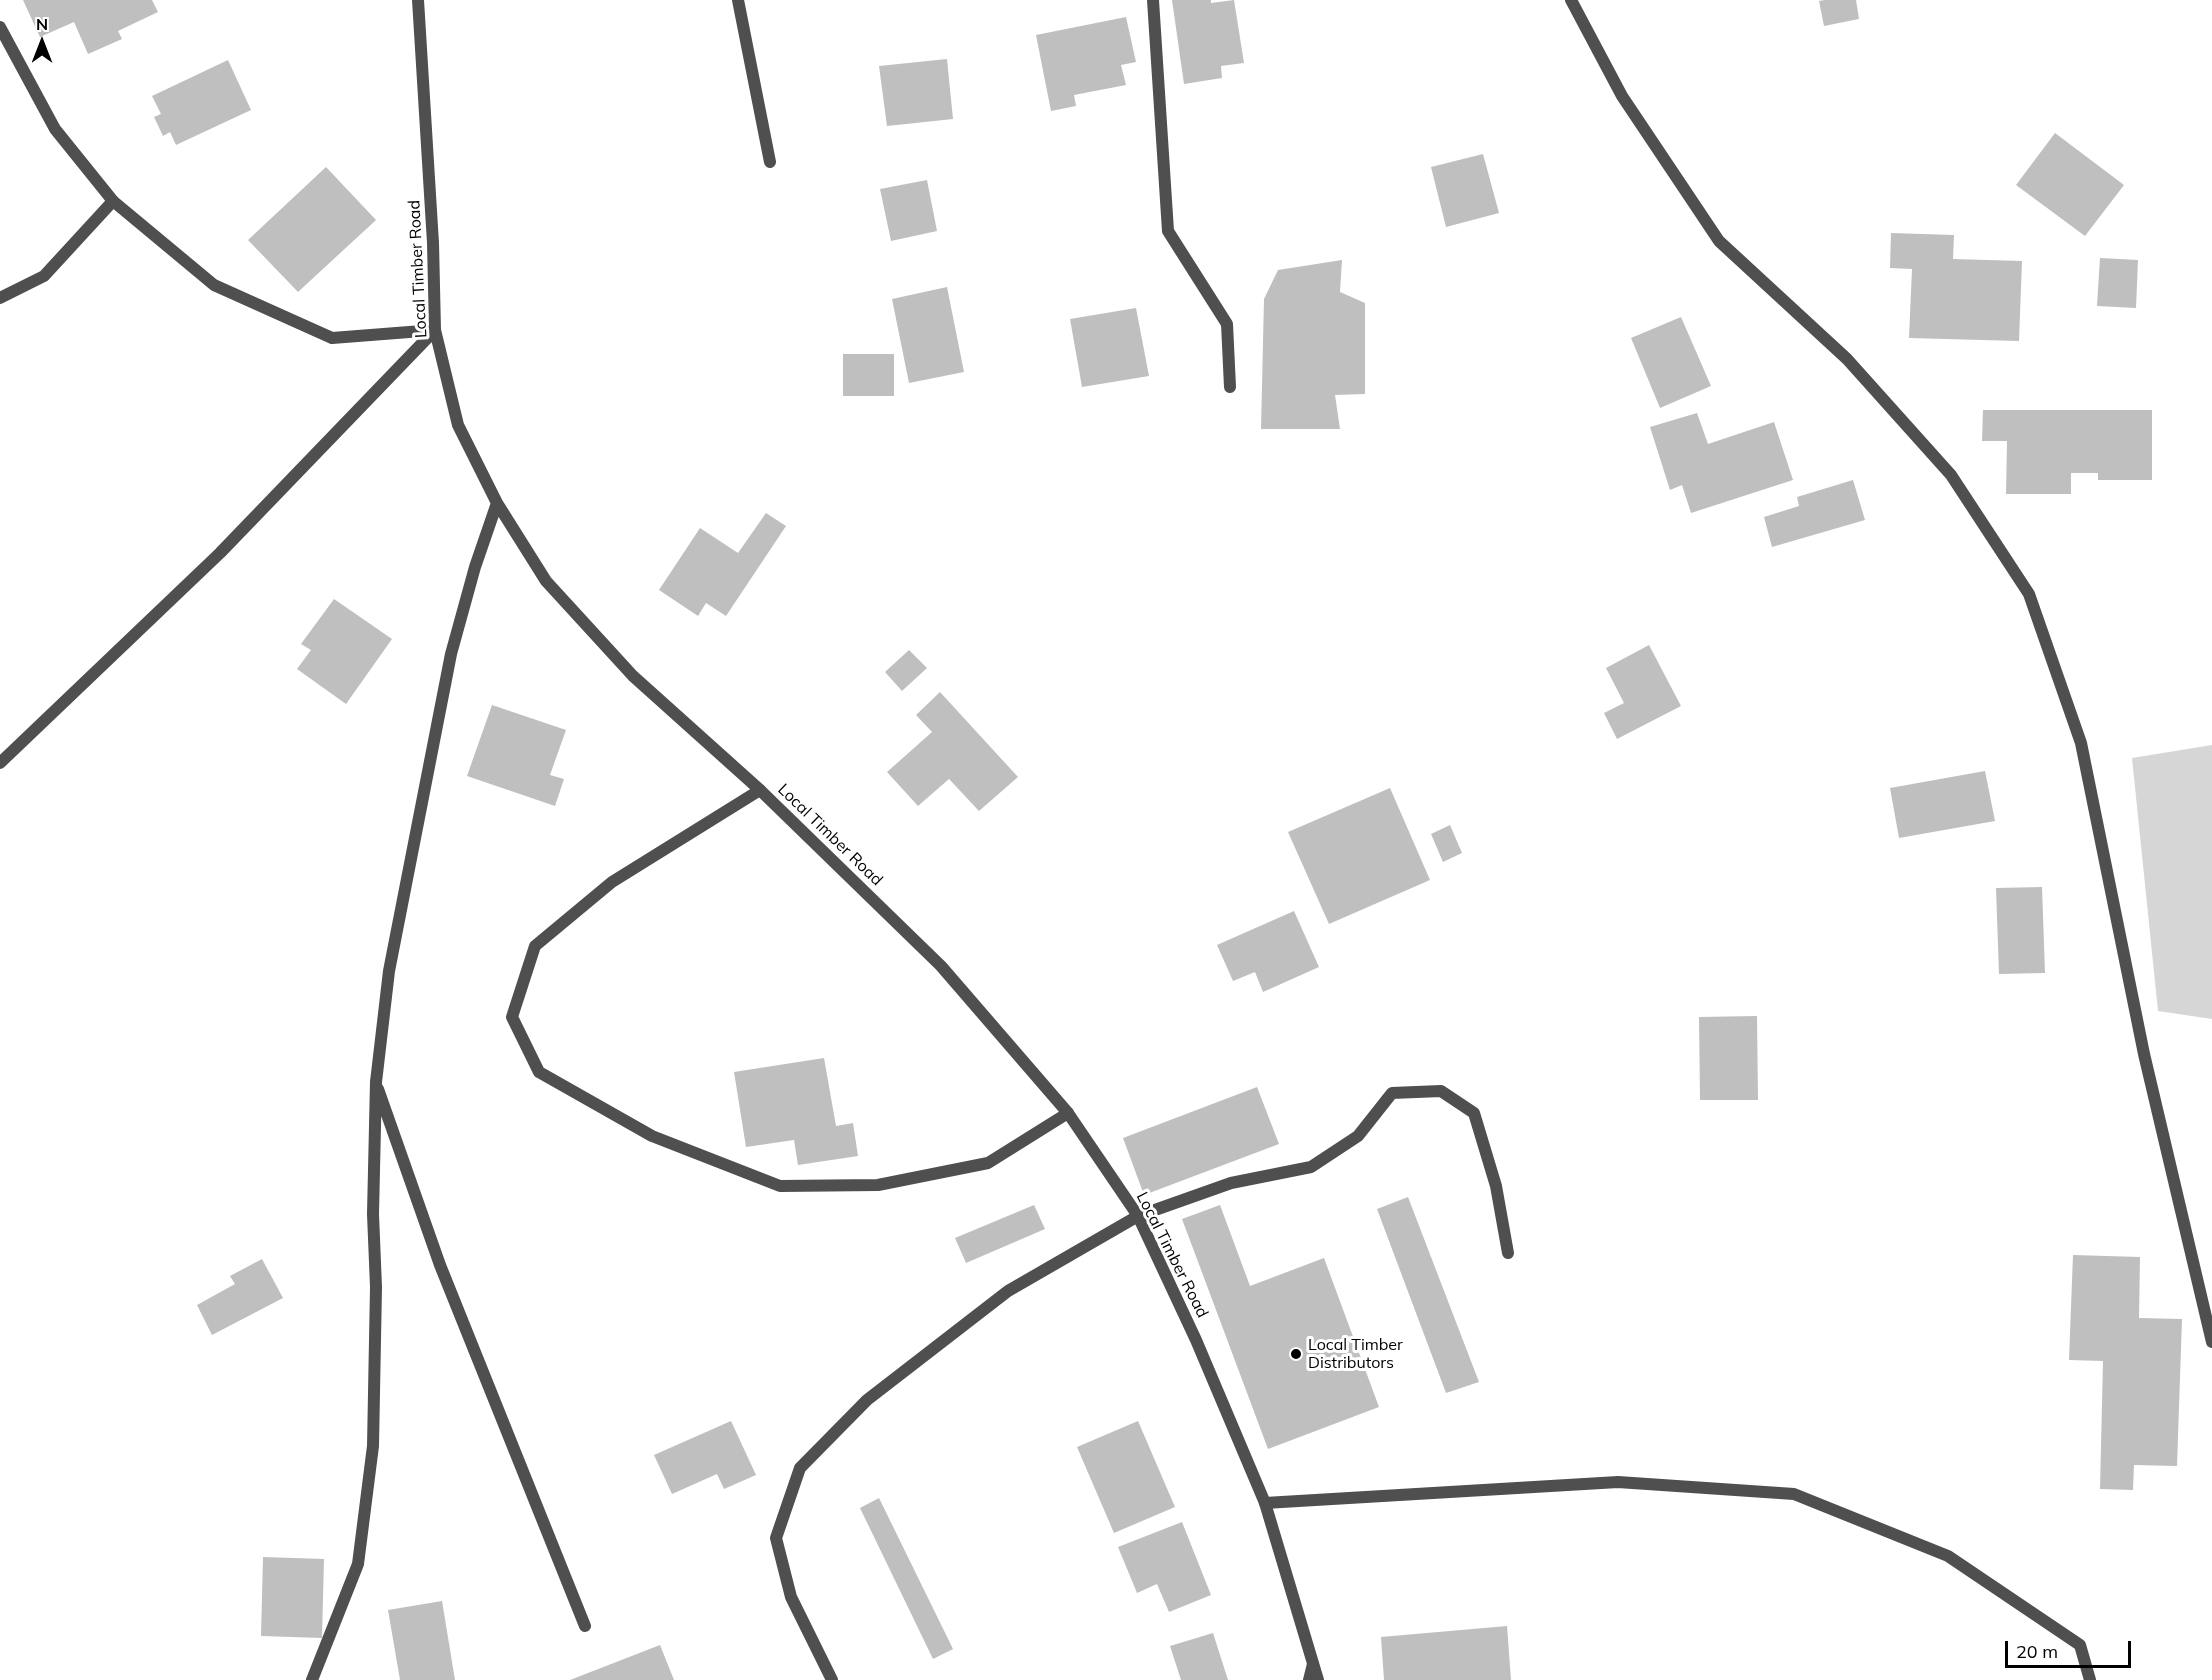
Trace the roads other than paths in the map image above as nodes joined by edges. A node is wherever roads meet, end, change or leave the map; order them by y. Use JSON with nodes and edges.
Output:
{"nodes":[{"id":1,"x":418,"y":0,"type":"edge"},
{"id":2,"x":738,"y":0,"type":"edge"},
{"id":3,"x":1153,"y":0,"type":"edge"},
{"id":4,"x":1571,"y":0,"type":"edge"},
{"id":5,"x":0,"y":27,"type":"edge"},
{"id":6,"x":770,"y":162,"type":"dead end"},
{"id":7,"x":113,"y":201,"type":"junction"},
{"id":8,"x":0,"y":298,"type":"edge"},
{"id":9,"x":435,"y":330,"type":"junction"},
{"id":10,"x":1230,"y":387,"type":"dead end"},
{"id":11,"x":497,"y":503,"type":"junction"},
{"id":12,"x":0,"y":763,"type":"edge"},
{"id":13,"x":760,"y":790,"type":"junction"},
{"id":14,"x":376,"y":1082,"type":"junction"},
{"id":15,"x":1068,"y":1113,"type":"junction"},
{"id":16,"x":1138,"y":1216,"type":"junction"},
{"id":17,"x":1508,"y":1253,"type":"dead end"},
{"id":18,"x":2212,"y":1342,"type":"edge"},
{"id":19,"x":1265,"y":1503,"type":"junction"},
{"id":20,"x":585,"y":1626,"type":"dead end"},
{"id":21,"x":1313,"y":1664,"type":"junction"},
{"id":22,"x":312,"y":1680,"type":"edge"},
{"id":23,"x":832,"y":1680,"type":"edge"},
{"id":24,"x":1309,"y":1680,"type":"edge"},
{"id":25,"x":1318,"y":1680,"type":"edge"},
{"id":26,"x":2090,"y":1680,"type":"edge"}],
"edges":[{"from":1,"to":9,"type":"street","name":"Local Timber Road"},
{"from":2,"to":6,"type":"street"},
{"from":3,"to":10,"type":"street"},
{"from":4,"to":18,"type":"street"},
{"from":5,"to":7,"type":"street"},
{"from":7,"to":8,"type":"street"},
{"from":7,"to":9,"type":"street"},
{"from":9,"to":11,"type":"street","name":"Local Timber Road"},
{"from":9,"to":12,"type":"street"},
{"from":11,"to":13,"type":"street","name":"Local Timber Road"},
{"from":11,"to":14,"type":"street"},
{"from":13,"to":15,"type":"street","name":"Local Timber Road"},
{"from":13,"to":15,"type":"street"},
{"from":14,"to":20,"type":"street"},
{"from":14,"to":22,"type":"street"},
{"from":15,"to":16,"type":"street","name":"Local Timber Road"},
{"from":16,"to":17,"type":"street"},
{"from":16,"to":19,"type":"street","name":"Local Timber Road"},
{"from":16,"to":23,"type":"street"},
{"from":19,"to":21,"type":"street","name":"Local Timber Road"},
{"from":19,"to":26,"type":"street"},
{"from":21,"to":24,"type":"street"},
{"from":21,"to":25,"type":"street","name":"Local Timber Road"}]}
